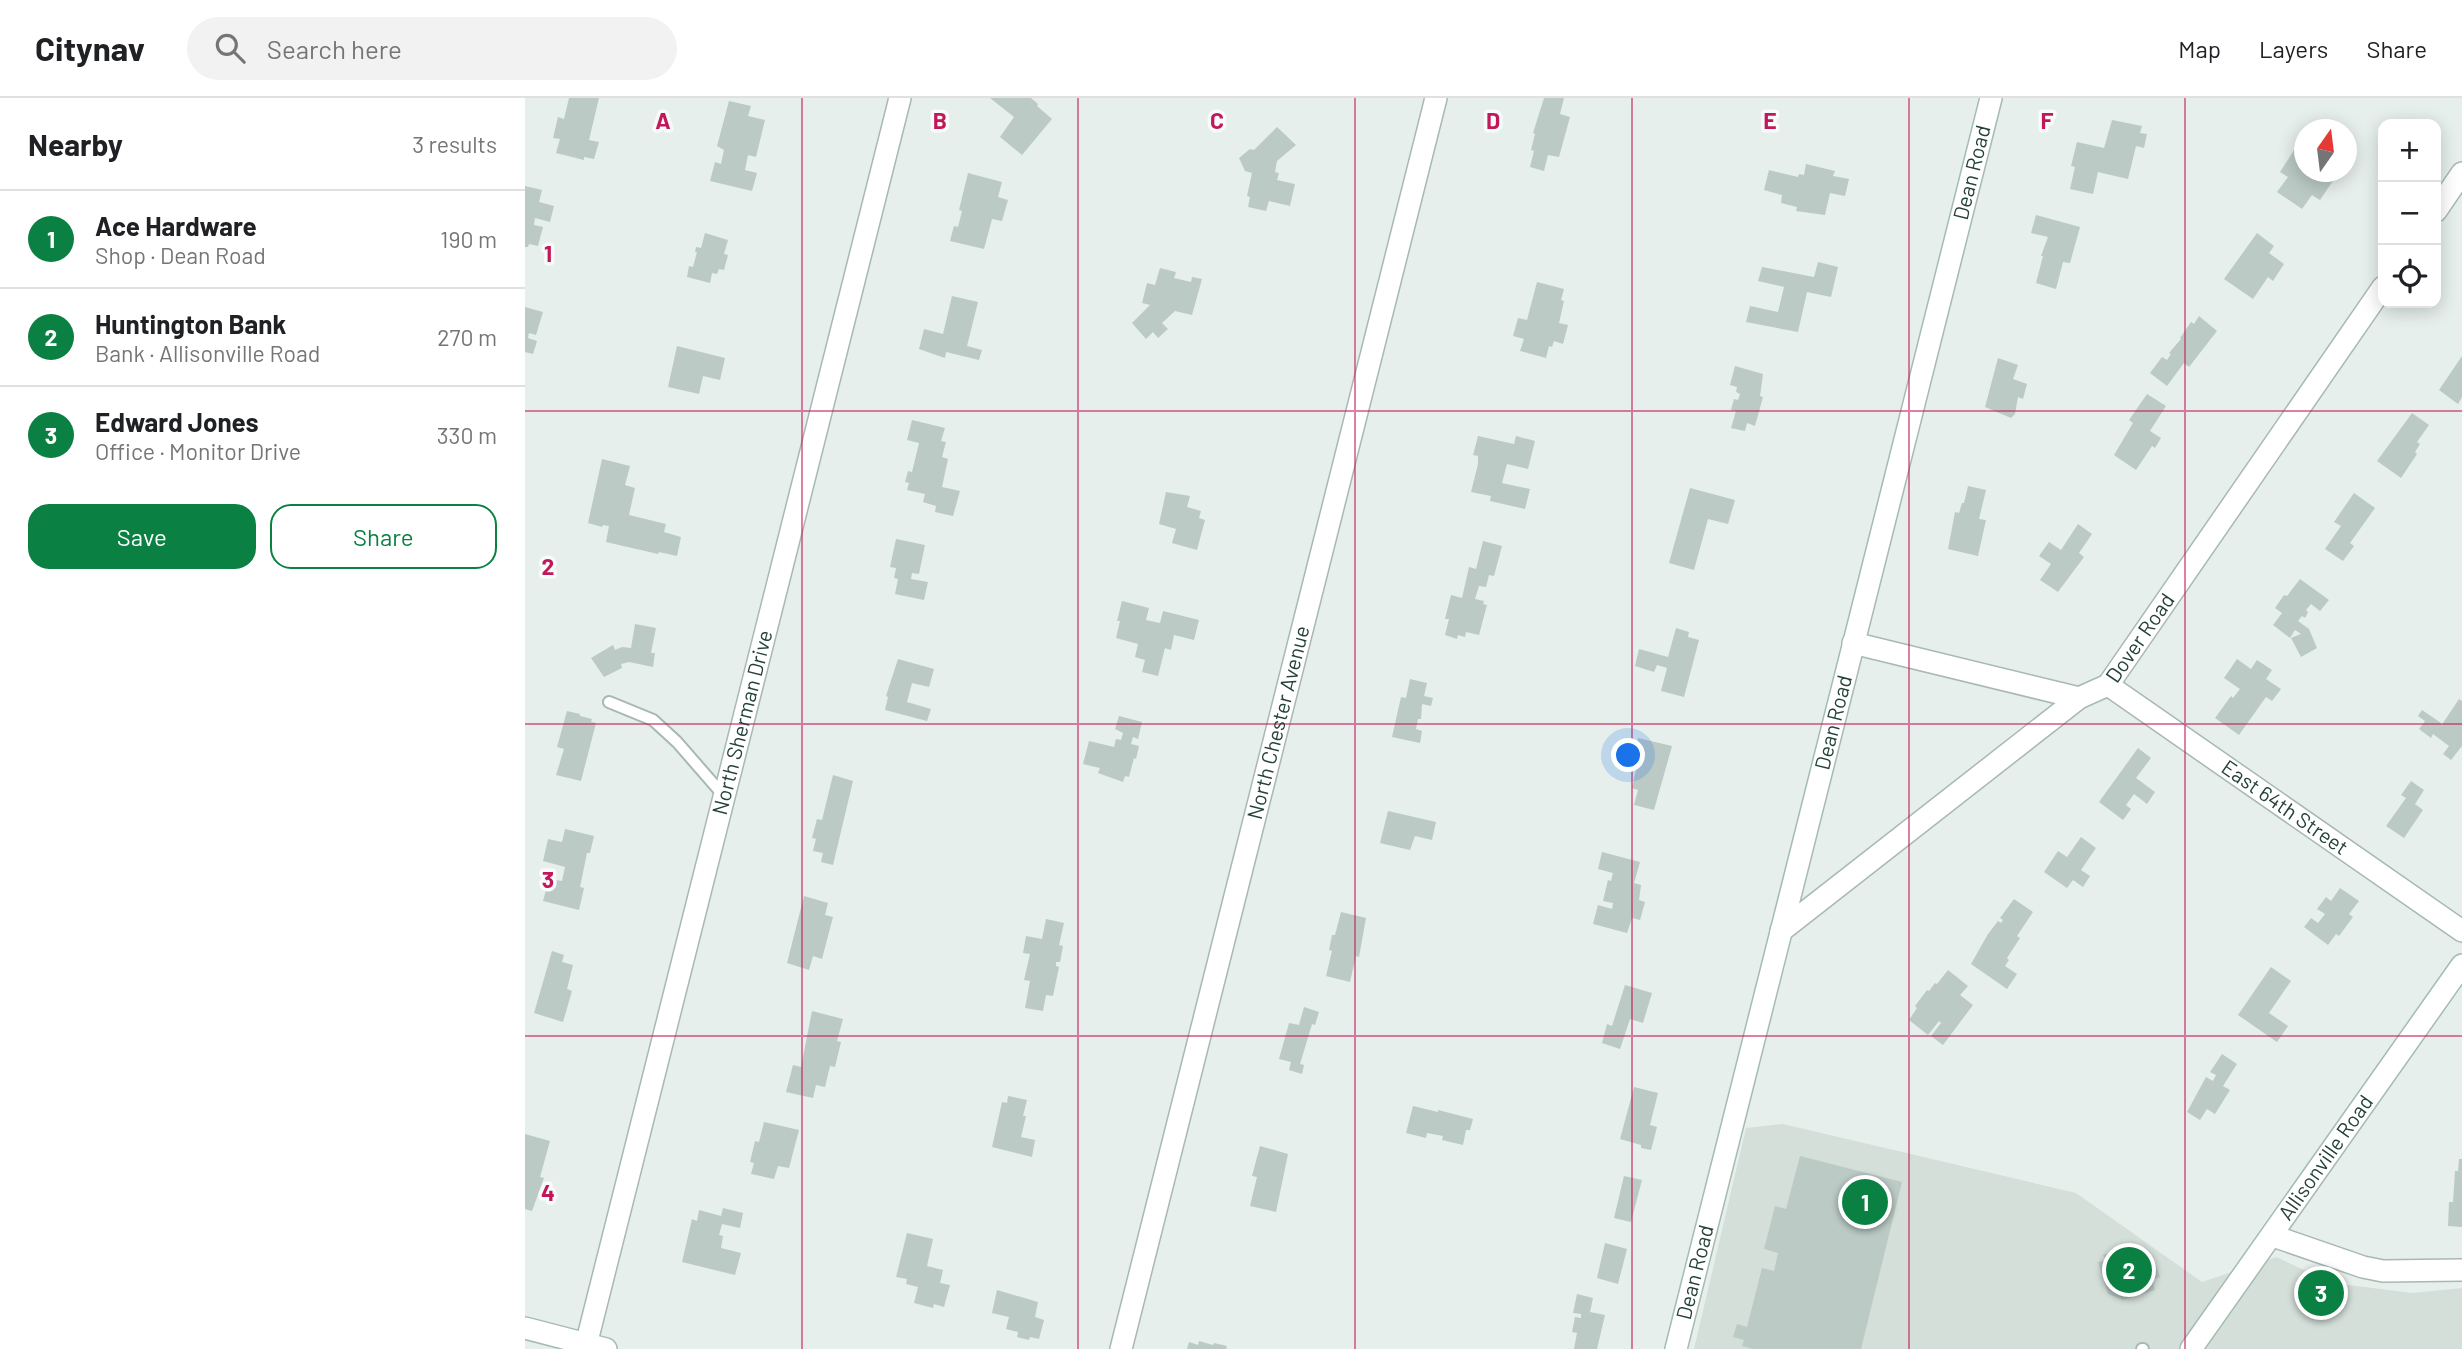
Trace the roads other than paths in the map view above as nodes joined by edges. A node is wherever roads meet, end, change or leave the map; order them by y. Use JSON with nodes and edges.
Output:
{"nodes":[{"id":1,"x":900,"y":98,"type":"edge"},
{"id":2,"x":1436,"y":98,"type":"edge"},
{"id":3,"x":1991,"y":98,"type":"edge"},
{"id":4,"x":2462,"y":173,"type":"edge"},
{"id":5,"x":2441,"y":204,"type":"edge"},
{"id":6,"x":2378,"y":294,"type":"edge"},
{"id":7,"x":1853,"y":643,"type":"junction"},
{"id":8,"x":2108,"y":685,"type":"junction"},
{"id":9,"x":2078,"y":698,"type":"junction"},
{"id":10,"x":609,"y":702,"type":"dead end"},
{"id":11,"x":724,"y":796,"type":"junction"},
{"id":12,"x":2462,"y":931,"type":"edge"},
{"id":13,"x":1781,"y":932,"type":"junction"},
{"id":14,"x":2462,"y":965,"type":"edge"},
{"id":15,"x":2273,"y":1236,"type":"junction"},
{"id":16,"x":2462,"y":1270,"type":"edge"},
{"id":17,"x":525,"y":1328,"type":"edge"},
{"id":18,"x":592,"y":1347,"type":"edge"},
{"id":19,"x":1121,"y":1349,"type":"edge"},
{"id":20,"x":1676,"y":1349,"type":"edge"},
{"id":21,"x":2191,"y":1349,"type":"edge"}],
"edges":[{"from":1,"to":11,"type":"street","name":"North Sherman Drive"},
{"from":2,"to":19,"type":"street","name":"North Chester Avenue"},
{"from":3,"to":7,"type":"street","name":"Dean Road"},
{"from":4,"to":5,"type":"street"},
{"from":6,"to":8,"type":"street","name":"Dover Road"},
{"from":7,"to":9,"type":"street"},
{"from":7,"to":13,"type":"street","name":"Dean Road"},
{"from":8,"to":9,"type":"street","name":"Dover Road"},
{"from":8,"to":12,"type":"street","name":"East 64th Street"},
{"from":9,"to":13,"type":"street","name":"Dover Road"},
{"from":10,"to":11,"type":"lane"},
{"from":11,"to":18,"type":"street","name":"North Sherman Drive"},
{"from":13,"to":20,"type":"street","name":"Dean Road"},
{"from":14,"to":15,"type":"street","name":"Allisonville Road"},
{"from":15,"to":16,"type":"street"},
{"from":15,"to":21,"type":"street","name":"Allisonville Road"},
{"from":17,"to":18,"type":"street"}]}
